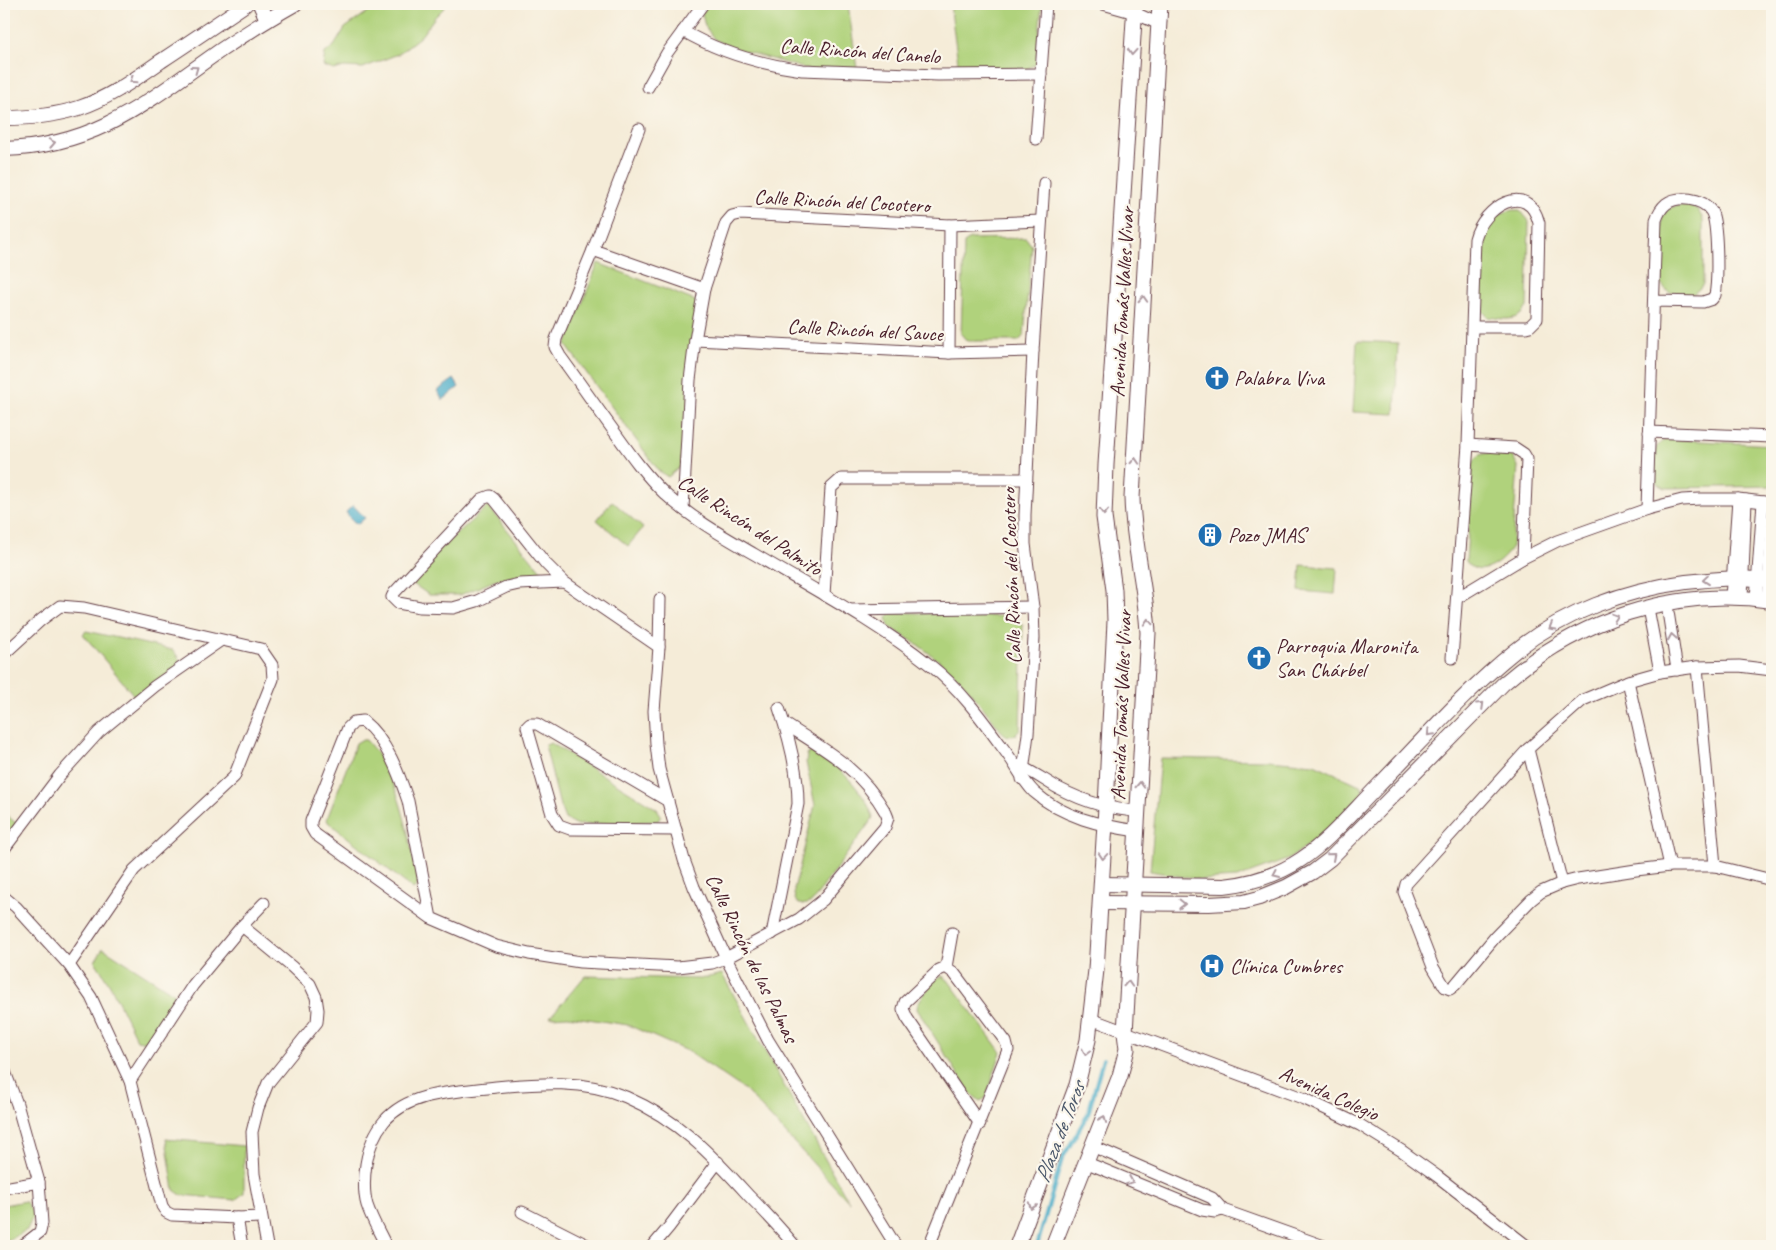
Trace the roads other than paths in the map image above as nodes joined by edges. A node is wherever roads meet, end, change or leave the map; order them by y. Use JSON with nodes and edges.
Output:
{"nodes":[{"id":1,"x":246,"y":4,"type":"edge"},
{"id":2,"x":260,"y":4,"type":"edge"},
{"id":3,"x":295,"y":4,"type":"edge"},
{"id":4,"x":703,"y":4,"type":"edge"},
{"id":5,"x":1046,"y":4,"type":"edge"},
{"id":6,"x":1104,"y":4,"type":"edge"},
{"id":7,"x":1160,"y":4,"type":"edge"},
{"id":8,"x":1135,"y":8,"type":"edge"},
{"id":9,"x":267,"y":20,"type":"junction"},
{"id":10,"x":1159,"y":24,"type":"junction"},
{"id":11,"x":683,"y":31,"type":"junction"},
{"id":12,"x":1041,"y":74,"type":"junction"},
{"id":13,"x":648,"y":87,"type":"dead end"},
{"id":14,"x":4,"y":118,"type":"edge"},
{"id":15,"x":639,"y":129,"type":"dead end"},
{"id":16,"x":1036,"y":138,"type":"dead end"},
{"id":17,"x":4,"y":149,"type":"edge"},
{"id":18,"x":1044,"y":183,"type":"dead end"},
{"id":19,"x":1041,"y":221,"type":"junction"},
{"id":20,"x":950,"y":226,"type":"junction"},
{"id":21,"x":593,"y":250,"type":"junction"},
{"id":22,"x":704,"y":288,"type":"junction"},
{"id":23,"x":1654,"y":301,"type":"junction"},
{"id":24,"x":1472,"y":327,"type":"junction"},
{"id":25,"x":695,"y":340,"type":"junction"},
{"id":26,"x":1033,"y":351,"type":"junction"},
{"id":27,"x":949,"y":353,"type":"junction"},
{"id":28,"x":1649,"y":432,"type":"junction"},
{"id":29,"x":1772,"y":437,"type":"edge"},
{"id":30,"x":1468,"y":445,"type":"junction"},
{"id":31,"x":1026,"y":479,"type":"junction"},
{"id":32,"x":1742,"y":500,"type":"junction"},
{"id":33,"x":1768,"y":502,"type":"edge"},
{"id":34,"x":683,"y":509,"type":"junction"},
{"id":35,"x":1647,"y":509,"type":"junction"},
{"id":36,"x":1772,"y":519,"type":"edge"},
{"id":37,"x":1740,"y":534,"type":"junction"},
{"id":38,"x":1766,"y":537,"type":"junction"},
{"id":39,"x":1523,"y":558,"type":"junction"},
{"id":40,"x":1738,"y":578,"type":"junction"},
{"id":41,"x":1766,"y":580,"type":"edge"},
{"id":42,"x":564,"y":582,"type":"junction"},
{"id":43,"x":824,"y":595,"type":"junction"},
{"id":44,"x":1457,"y":598,"type":"junction"},
{"id":45,"x":1736,"y":598,"type":"junction"},
{"id":46,"x":660,"y":599,"type":"dead end"},
{"id":47,"x":1765,"y":600,"type":"edge"},
{"id":48,"x":1667,"y":605,"type":"junction"},
{"id":49,"x":1033,"y":606,"type":"junction"},
{"id":50,"x":1648,"y":608,"type":"junction"},
{"id":51,"x":848,"y":610,"type":"junction"},
{"id":52,"x":220,"y":641,"type":"junction"},
{"id":53,"x":659,"y":647,"type":"junction"},
{"id":54,"x":4,"y":654,"type":"edge"},
{"id":55,"x":1452,"y":658,"type":"dead end"},
{"id":56,"x":1697,"y":667,"type":"junction"},
{"id":57,"x":1677,"y":670,"type":"junction"},
{"id":58,"x":1772,"y":670,"type":"edge"},
{"id":59,"x":1660,"y":672,"type":"junction"},
{"id":60,"x":1628,"y":681,"type":"junction"},
{"id":61,"x":779,"y":708,"type":"dead end"},
{"id":62,"x":784,"y":724,"type":"junction"},
{"id":63,"x":1528,"y":749,"type":"junction"},
{"id":64,"x":1019,"y":765,"type":"junction"},
{"id":65,"x":1070,"y":794,"type":"junction"},
{"id":66,"x":668,"y":801,"type":"junction"},
{"id":67,"x":1106,"y":807,"type":"junction"},
{"id":68,"x":1063,"y":810,"type":"junction"},
{"id":69,"x":1138,"y":811,"type":"junction"},
{"id":70,"x":1105,"y":826,"type":"junction"},
{"id":71,"x":676,"y":830,"type":"junction"},
{"id":72,"x":1137,"y":831,"type":"junction"},
{"id":73,"x":4,"y":850,"type":"edge"},
{"id":74,"x":1670,"y":866,"type":"junction"},
{"id":75,"x":1715,"y":866,"type":"junction"},
{"id":76,"x":1772,"y":880,"type":"edge"},
{"id":77,"x":1562,"y":883,"type":"junction"},
{"id":78,"x":1101,"y":884,"type":"junction"},
{"id":79,"x":1134,"y":886,"type":"junction"},
{"id":80,"x":4,"y":897,"type":"edge"},
{"id":81,"x":1100,"y":902,"type":"junction"},
{"id":82,"x":264,"y":903,"type":"dead end"},
{"id":83,"x":1133,"y":903,"type":"junction"},
{"id":84,"x":431,"y":918,"type":"junction"},
{"id":85,"x":242,"y":926,"type":"junction"},
{"id":86,"x":952,"y":933,"type":"dead end"},
{"id":87,"x":772,"y":934,"type":"junction"},
{"id":88,"x":726,"y":958,"type":"junction"},
{"id":89,"x":69,"y":965,"type":"junction"},
{"id":90,"x":946,"y":967,"type":"junction"},
{"id":91,"x":1091,"y":1019,"type":"junction"},
{"id":92,"x":1125,"y":1033,"type":"junction"},
{"id":93,"x":4,"y":1069,"type":"edge"},
{"id":94,"x":130,"y":1081,"type":"junction"},
{"id":95,"x":980,"y":1124,"type":"junction"},
{"id":96,"x":1092,"y":1146,"type":"junction"},
{"id":97,"x":718,"y":1162,"type":"junction"},
{"id":98,"x":1085,"y":1162,"type":"junction"},
{"id":99,"x":39,"y":1182,"type":"junction"},
{"id":100,"x":4,"y":1188,"type":"edge"},
{"id":101,"x":1223,"y":1210,"type":"junction"},
{"id":102,"x":522,"y":1212,"type":"dead end"},
{"id":103,"x":261,"y":1217,"type":"junction"},
{"id":104,"x":237,"y":1218,"type":"junction"},
{"id":105,"x":22,"y":1246,"type":"edge"},
{"id":106,"x":242,"y":1246,"type":"edge"},
{"id":107,"x":266,"y":1246,"type":"edge"},
{"id":108,"x":386,"y":1246,"type":"edge"},
{"id":109,"x":589,"y":1246,"type":"edge"},
{"id":110,"x":653,"y":1246,"type":"edge"},
{"id":111,"x":795,"y":1246,"type":"edge"},
{"id":112,"x":896,"y":1246,"type":"edge"},
{"id":113,"x":929,"y":1246,"type":"edge"},
{"id":114,"x":1017,"y":1246,"type":"edge"},
{"id":115,"x":1053,"y":1246,"type":"edge"},
{"id":116,"x":1324,"y":1246,"type":"edge"},
{"id":117,"x":1526,"y":1246,"type":"edge"}],
"edges":[{"from":1,"to":14,"type":"street","one_way":true},
{"from":2,"to":9,"type":"street"},
{"from":3,"to":9,"type":"street"},
{"from":4,"to":11,"type":"street"},
{"from":5,"to":12,"type":"street"},
{"from":6,"to":8,"type":"street"},
{"from":7,"to":10,"type":"main road","name":"Avenida Tomás Valles Vivar"},
{"from":8,"to":10,"type":"street"},
{"from":8,"to":67,"type":"main road","name":"Avenida Tomás Valles Vivar","one_way":true},
{"from":17,"to":9,"type":"street","one_way":true},
{"from":69,"to":10,"type":"main road","name":"Avenida Tomás Valles Vivar","one_way":true},
{"from":11,"to":12,"type":"street","name":"Calle Rincón del Canelo"},
{"from":11,"to":13,"type":"street"},
{"from":12,"to":16,"type":"street"},
{"from":15,"to":21,"type":"street","name":"Calle Rincón del Palmito"},
{"from":18,"to":19,"type":"street","name":"Calle Rincón del Cocotero"},
{"from":19,"to":20,"type":"street","name":"Calle Rincón del Cocotero"},
{"from":19,"to":26,"type":"street","name":"Calle Rincón del Cocotero"},
{"from":20,"to":22,"type":"street","name":"Calle Rincón del Cocotero"},
{"from":20,"to":27,"type":"street"},
{"from":21,"to":22,"type":"street"},
{"from":21,"to":34,"type":"street","name":"Calle Rincón del Palmito"},
{"from":22,"to":25,"type":"street","name":"Calle Rincón del Cocotero"},
{"from":23,"to":23,"type":"street"},
{"from":23,"to":28,"type":"street"},
{"from":24,"to":24,"type":"street"},
{"from":24,"to":30,"type":"street"},
{"from":25,"to":27,"type":"street","name":"Calle Rincón del Sauce"},
{"from":25,"to":34,"type":"street","name":"Calle Rincón del Cocotero"},
{"from":26,"to":27,"type":"street","name":"Calle Rincón del Sauce"},
{"from":26,"to":31,"type":"street","name":"Calle Rincón del Cocotero"},
{"from":28,"to":29,"type":"street"},
{"from":28,"to":35,"type":"street"},
{"from":30,"to":39,"type":"street"},
{"from":30,"to":44,"type":"street"},
{"from":31,"to":43,"type":"street"},
{"from":31,"to":49,"type":"street","name":"Calle Rincón del Cocotero"},
{"from":32,"to":33,"type":"street"},
{"from":32,"to":35,"type":"street"},
{"from":32,"to":37,"type":"street"},
{"from":33,"to":38,"type":"street"},
{"from":34,"to":43,"type":"street","name":"Calle Rincón del Palmito"},
{"from":35,"to":39,"type":"street"},
{"from":36,"to":38,"type":"street"},
{"from":37,"to":38,"type":"street"},
{"from":37,"to":40,"type":"street"},
{"from":38,"to":41,"type":"street"},
{"from":39,"to":44,"type":"street"},
{"from":40,"to":41,"type":"street"},
{"from":40,"to":45,"type":"street"},
{"from":40,"to":79,"type":"street","one_way":true},
{"from":41,"to":47,"type":"street"},
{"from":42,"to":42,"type":"street"},
{"from":42,"to":53,"type":"street"},
{"from":43,"to":51,"type":"street","name":"Calle Rincón del Palmito"},
{"from":44,"to":55,"type":"street"},
{"from":45,"to":47,"type":"street"},
{"from":45,"to":48,"type":"street"},
{"from":46,"to":53,"type":"street","name":"Calle Rincón de las Palmas"},
{"from":48,"to":50,"type":"street"},
{"from":57,"to":48,"type":"street","one_way":true},
{"from":49,"to":51,"type":"street"},
{"from":49,"to":64,"type":"street","name":"Calle Rincón del Cocotero"},
{"from":50,"to":59,"type":"street"},
{"from":83,"to":50,"type":"street","one_way":true},
{"from":51,"to":64,"type":"street","name":"Calle Rincón del Palmito"},
{"from":52,"to":54,"type":"street"},
{"from":52,"to":73,"type":"street"},
{"from":52,"to":89,"type":"street"},
{"from":53,"to":66,"type":"street","name":"Calle Rincón de las Palmas"},
{"from":56,"to":57,"type":"street"},
{"from":56,"to":58,"type":"street"},
{"from":56,"to":75,"type":"street"},
{"from":57,"to":59,"type":"street"},
{"from":59,"to":60,"type":"street"},
{"from":60,"to":63,"type":"street"},
{"from":60,"to":74,"type":"street"},
{"from":61,"to":62,"type":"street"},
{"from":62,"to":87,"type":"street"},
{"from":62,"to":87,"type":"street"},
{"from":63,"to":77,"type":"street"},
{"from":63,"to":77,"type":"street"},
{"from":64,"to":65,"type":"street","name":"Calle Rincón del Palmito"},
{"from":64,"to":68,"type":"street","name":"Calle Rincón del Cocotero"},
{"from":65,"to":67,"type":"street","name":"Calle Rincón del Palmito"},
{"from":65,"to":68,"type":"street"},
{"from":66,"to":71,"type":"street","name":"Calle Rincón de las Palmas"},
{"from":66,"to":71,"type":"street"},
{"from":67,"to":69,"type":"street","name":"Calle Rincón del Palmito"},
{"from":67,"to":70,"type":"main road","name":"Avenida Tomás Valles Vivar"},
{"from":68,"to":70,"type":"street"},
{"from":69,"to":72,"type":"main road","name":"Avenida Tomás Valles Vivar"},
{"from":70,"to":72,"type":"street"},
{"from":70,"to":78,"type":"main road","name":"Avenida Tomás Valles Vivar","one_way":true},
{"from":71,"to":88,"type":"street","name":"Calle Rincón de las Palmas"},
{"from":72,"to":79,"type":"main road","name":"Avenida Tomás Valles Vivar"},
{"from":74,"to":75,"type":"street"},
{"from":74,"to":77,"type":"street"},
{"from":75,"to":76,"type":"street"},
{"from":78,"to":79,"type":"street"},
{"from":78,"to":81,"type":"main road","name":"Avenida Tomás Valles Vivar"},
{"from":79,"to":83,"type":"main road","name":"Avenida Tomás Valles Vivar"},
{"from":80,"to":89,"type":"street"},
{"from":81,"to":83,"type":"street"},
{"from":81,"to":91,"type":"main road","name":"Avenida Tomás Valles Vivar"},
{"from":82,"to":85,"type":"street"},
{"from":92,"to":83,"type":"main road","name":"Avenida Tomás Valles Vivar","one_way":true},
{"from":84,"to":84,"type":"street"},
{"from":84,"to":88,"type":"street"},
{"from":85,"to":94,"type":"street"},
{"from":85,"to":103,"type":"street"},
{"from":86,"to":90,"type":"street"},
{"from":87,"to":88,"type":"street"},
{"from":88,"to":112,"type":"street","name":"Calle Rincón de las Palmas"},
{"from":89,"to":94,"type":"street"},
{"from":90,"to":95,"type":"street"},
{"from":90,"to":95,"type":"street"},
{"from":91,"to":92,"type":"street","name":"Avenida Colegio"},
{"from":91,"to":114,"type":"main road","name":"Avenida Tomás Valles Vivar","one_way":true},
{"from":96,"to":92,"type":"main road","name":"Avenida Tomás Valles Vivar","one_way":true},
{"from":92,"to":117,"type":"street","name":"Avenida Colegio"},
{"from":93,"to":99,"type":"street"},
{"from":94,"to":104,"type":"street"},
{"from":95,"to":113,"type":"street"},
{"from":96,"to":98,"type":"main road","name":"Avenida Tomás Valles Vivar"},
{"from":96,"to":101,"type":"street"},
{"from":97,"to":108,"type":"street"},
{"from":97,"to":110,"type":"street"},
{"from":97,"to":111,"type":"street"},
{"from":98,"to":101,"type":"street","one_way":true},
{"from":98,"to":115,"type":"main road","name":"Avenida Tomás Valles Vivar"},
{"from":99,"to":100,"type":"street"},
{"from":99,"to":105,"type":"street"},
{"from":101,"to":116,"type":"street"},
{"from":102,"to":109,"type":"street"},
{"from":103,"to":104,"type":"street"},
{"from":103,"to":107,"type":"street"},
{"from":104,"to":106,"type":"street"}]}
